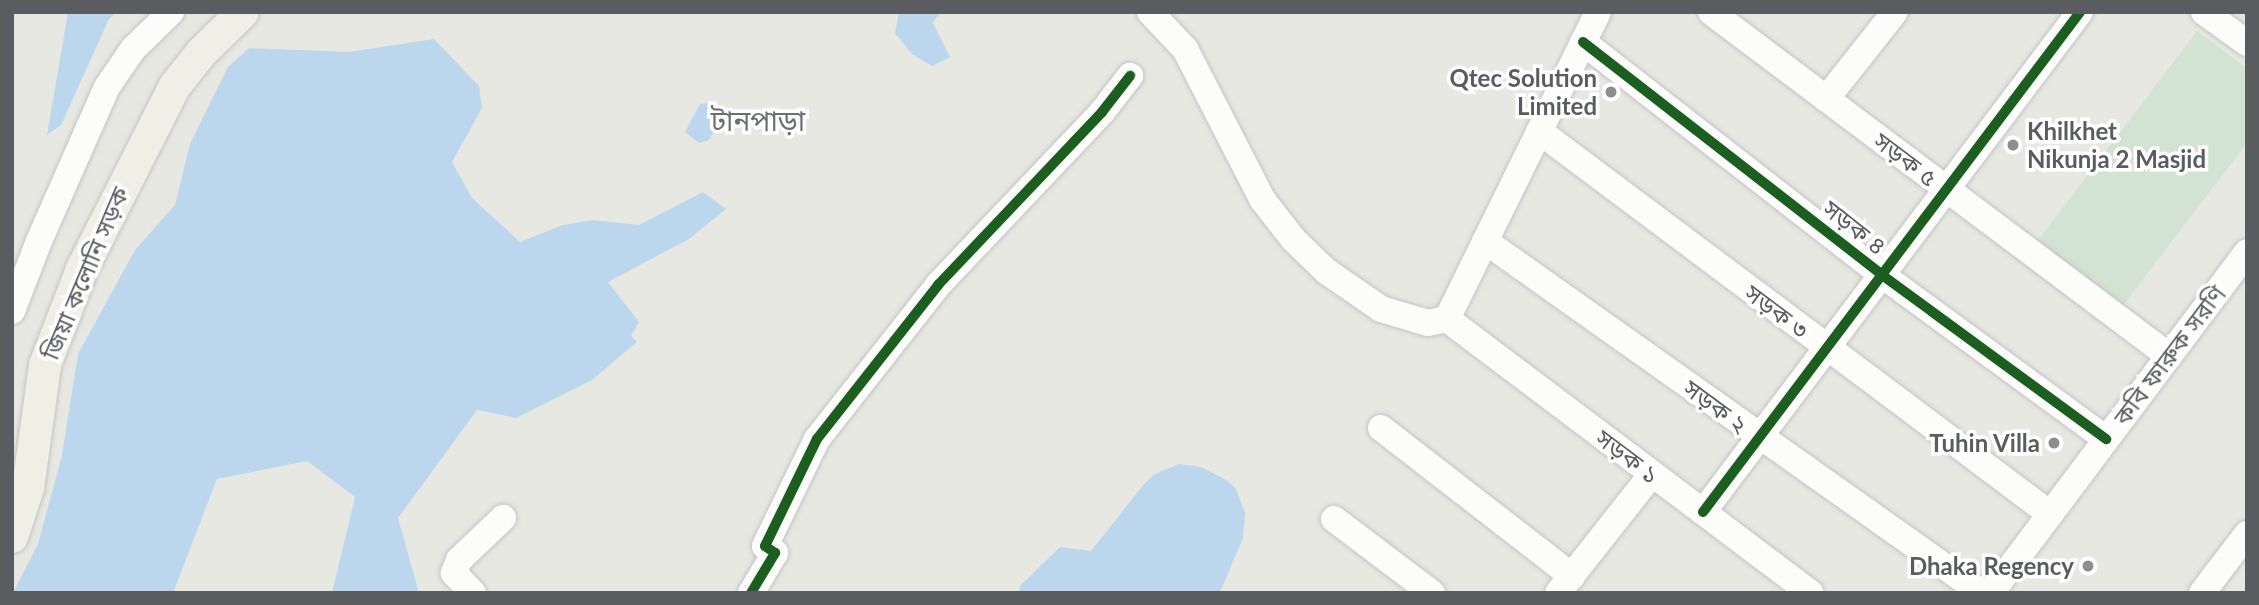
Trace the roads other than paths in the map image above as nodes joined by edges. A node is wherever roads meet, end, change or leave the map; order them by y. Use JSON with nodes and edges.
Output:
{"nodes":[{"id":1,"x":172,"y":12,"type":"edge"},
{"id":2,"x":222,"y":12,"type":"edge"},
{"id":3,"x":243,"y":12,"type":"edge"},
{"id":4,"x":1150,"y":12,"type":"edge"},
{"id":5,"x":1598,"y":12,"type":"edge"},
{"id":6,"x":1711,"y":12,"type":"edge"},
{"id":7,"x":2080,"y":12,"type":"edge"},
{"id":8,"x":2204,"y":12,"type":"edge"},
{"id":9,"x":1891,"y":14,"type":"edge"},
{"id":10,"x":1583,"y":42,"type":"junction"},
{"id":11,"x":2247,"y":43,"type":"edge"},
{"id":12,"x":1130,"y":76,"type":"dead end"},
{"id":13,"x":1826,"y":99,"type":"junction"},
{"id":14,"x":1539,"y":131,"type":"junction"},
{"id":15,"x":1946,"y":190,"type":"junction"},
{"id":16,"x":1485,"y":241,"type":"junction"},
{"id":17,"x":2247,"y":252,"type":"edge"},
{"id":18,"x":1882,"y":275,"type":"junction"},
{"id":19,"x":12,"y":311,"type":"edge"},
{"id":20,"x":1447,"y":319,"type":"junction"},
{"id":21,"x":1826,"y":348,"type":"junction"},
{"id":22,"x":2169,"y":356,"type":"junction"},
{"id":23,"x":1381,"y":428,"type":"dead end"},
{"id":24,"x":1759,"y":437,"type":"junction"},
{"id":25,"x":2106,"y":439,"type":"junction"},
{"id":26,"x":1652,"y":474,"type":"junction"},
{"id":27,"x":12,"y":495,"type":"edge"},
{"id":28,"x":1703,"y":512,"type":"junction"},
{"id":29,"x":2050,"y":514,"type":"junction"},
{"id":30,"x":503,"y":518,"type":"dead end"},
{"id":31,"x":1334,"y":520,"type":"dead end"},
{"id":32,"x":2247,"y":534,"type":"edge"},
{"id":33,"x":12,"y":537,"type":"edge"},
{"id":34,"x":1565,"y":584,"type":"edge"},
{"id":35,"x":473,"y":593,"type":"edge"},
{"id":36,"x":751,"y":593,"type":"edge"},
{"id":37,"x":1432,"y":593,"type":"edge"},
{"id":38,"x":1810,"y":593,"type":"edge"},
{"id":39,"x":1982,"y":593,"type":"edge"},
{"id":40,"x":1991,"y":593,"type":"edge"},
{"id":41,"x":2202,"y":593,"type":"edge"}],
"edges":[{"from":1,"to":19,"type":"street"},
{"from":2,"to":27,"type":"main road"},
{"from":3,"to":33,"type":"main road","name":"জিয়া কলোনি সড়ক"},
{"from":4,"to":20,"type":"street"},
{"from":5,"to":10,"type":"street"},
{"from":6,"to":13,"type":"street","name":"সড়ক ৫"},
{"from":7,"to":15,"type":"street"},
{"from":8,"to":11,"type":"street"},
{"from":9,"to":13,"type":"street"},
{"from":10,"to":14,"type":"street"},
{"from":10,"to":18,"type":"street","name":"সড়ক ৪"},
{"from":12,"to":36,"type":"street"},
{"from":13,"to":15,"type":"street","name":"সড়ক ৫"},
{"from":14,"to":16,"type":"street"},
{"from":14,"to":21,"type":"street","name":"সড়ক ৩"},
{"from":15,"to":18,"type":"street"},
{"from":15,"to":22,"type":"street","name":"সড়ক ৫"},
{"from":16,"to":20,"type":"street"},
{"from":16,"to":24,"type":"street","name":"সড়ক ২"},
{"from":17,"to":22,"type":"street","name":"কবি ফারুক সরণি"},
{"from":18,"to":21,"type":"street"},
{"from":18,"to":25,"type":"street","name":"সড়ক ৪"},
{"from":20,"to":26,"type":"street","name":"সড়ক ১"},
{"from":21,"to":24,"type":"street"},
{"from":21,"to":29,"type":"street","name":"সড়ক ৩"},
{"from":22,"to":25,"type":"street","name":"কবি ফারুক সরণি"},
{"from":23,"to":34,"type":"street"},
{"from":24,"to":28,"type":"street"},
{"from":24,"to":39,"type":"street","name":"সড়ক ২"},
{"from":25,"to":29,"type":"street","name":"কবি ফারুক সরণি"},
{"from":26,"to":28,"type":"street","name":"সড়ক ১"},
{"from":26,"to":34,"type":"street"},
{"from":28,"to":38,"type":"street","name":"সড়ক ১"},
{"from":29,"to":40,"type":"street","name":"কবি ফারুক সরণি"},
{"from":30,"to":35,"type":"street"},
{"from":31,"to":37,"type":"street"},
{"from":32,"to":41,"type":"street"}]}
